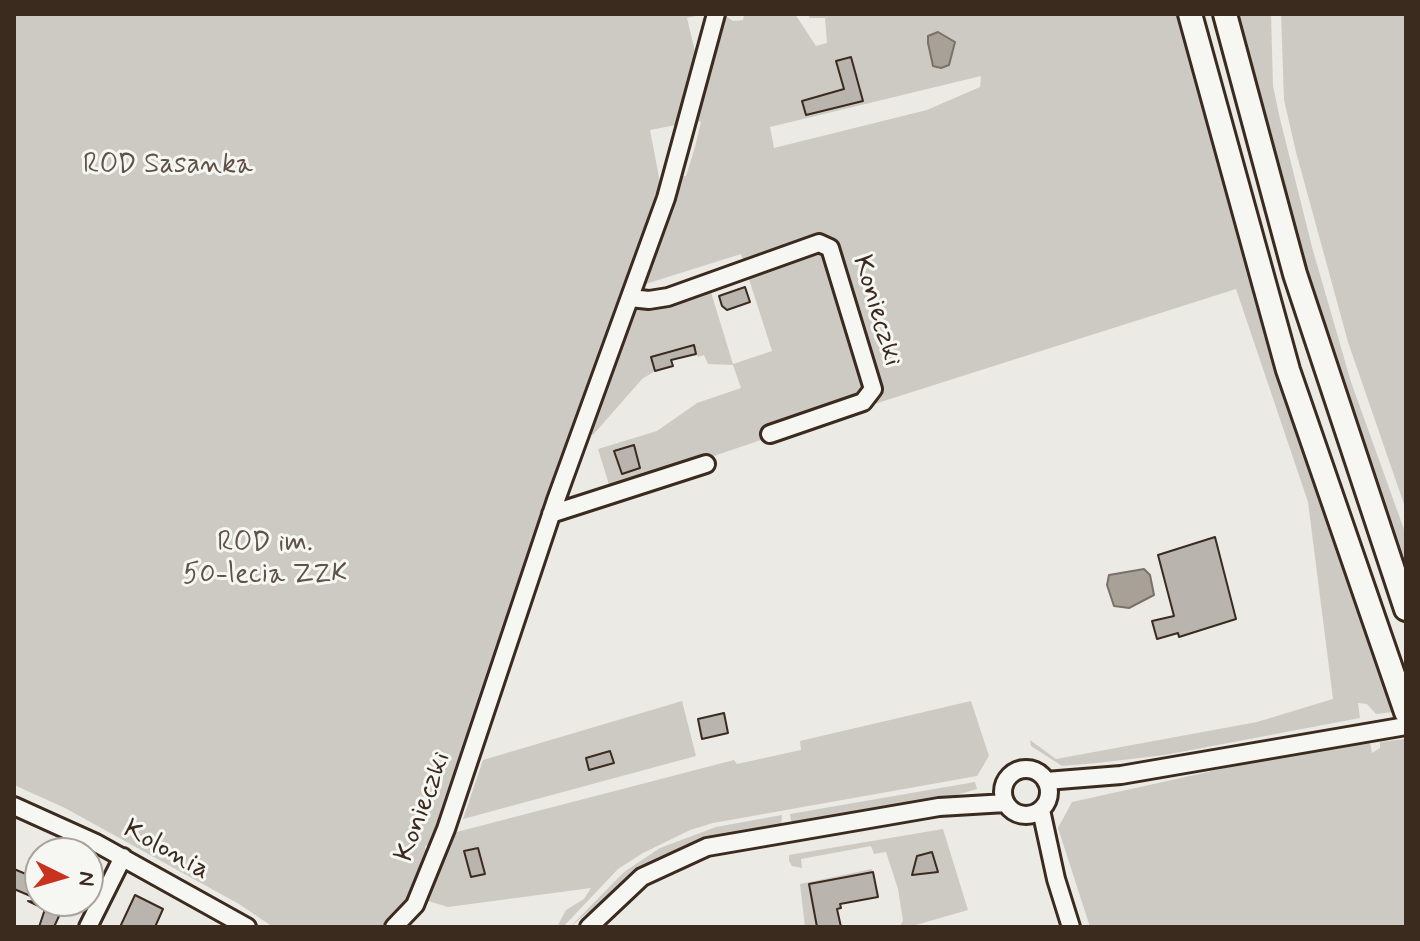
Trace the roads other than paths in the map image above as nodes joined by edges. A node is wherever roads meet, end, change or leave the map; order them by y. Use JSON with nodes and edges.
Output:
{"nodes":[{"id":1,"x":716,"y":14,"type":"edge"},
{"id":2,"x":1190,"y":14,"type":"edge"},
{"id":3,"x":1225,"y":14,"type":"edge"},
{"id":4,"x":630,"y":298,"type":"junction"},
{"id":5,"x":770,"y":434,"type":"dead end"},
{"id":6,"x":706,"y":464,"type":"dead end"},
{"id":7,"x":551,"y":514,"type":"junction"},
{"id":8,"x":1406,"y":609,"type":"edge"},
{"id":9,"x":1406,"y":712,"type":"edge"},
{"id":10,"x":1406,"y":726,"type":"edge"},
{"id":11,"x":1005,"y":795,"type":"junction"},
{"id":12,"x":1040,"y":800,"type":"junction"},
{"id":13,"x":14,"y":806,"type":"edge"},
{"id":14,"x":123,"y":857,"type":"junction"},
{"id":15,"x":88,"y":927,"type":"edge"},
{"id":16,"x":247,"y":927,"type":"edge"},
{"id":17,"x":394,"y":927,"type":"edge"},
{"id":18,"x":589,"y":927,"type":"edge"},
{"id":19,"x":1071,"y":927,"type":"edge"}],
"edges":[{"from":1,"to":4,"type":"street","name":"Konieczki"},
{"from":2,"to":9,"type":"main road"},
{"from":3,"to":8,"type":"main road"},
{"from":4,"to":5,"type":"street","name":"Konieczki"},
{"from":4,"to":7,"type":"street","name":"Konieczki"},
{"from":6,"to":7,"type":"street"},
{"from":7,"to":17,"type":"street","name":"Konieczki"},
{"from":10,"to":12,"type":"street"},
{"from":11,"to":12,"type":"street"},
{"from":11,"to":12,"type":"street"},
{"from":11,"to":18,"type":"street"},
{"from":12,"to":19,"type":"street"},
{"from":13,"to":14,"type":"street","name":"Kolonia"},
{"from":14,"to":15,"type":"street"},
{"from":14,"to":16,"type":"street","name":"Kolonia"}]}
